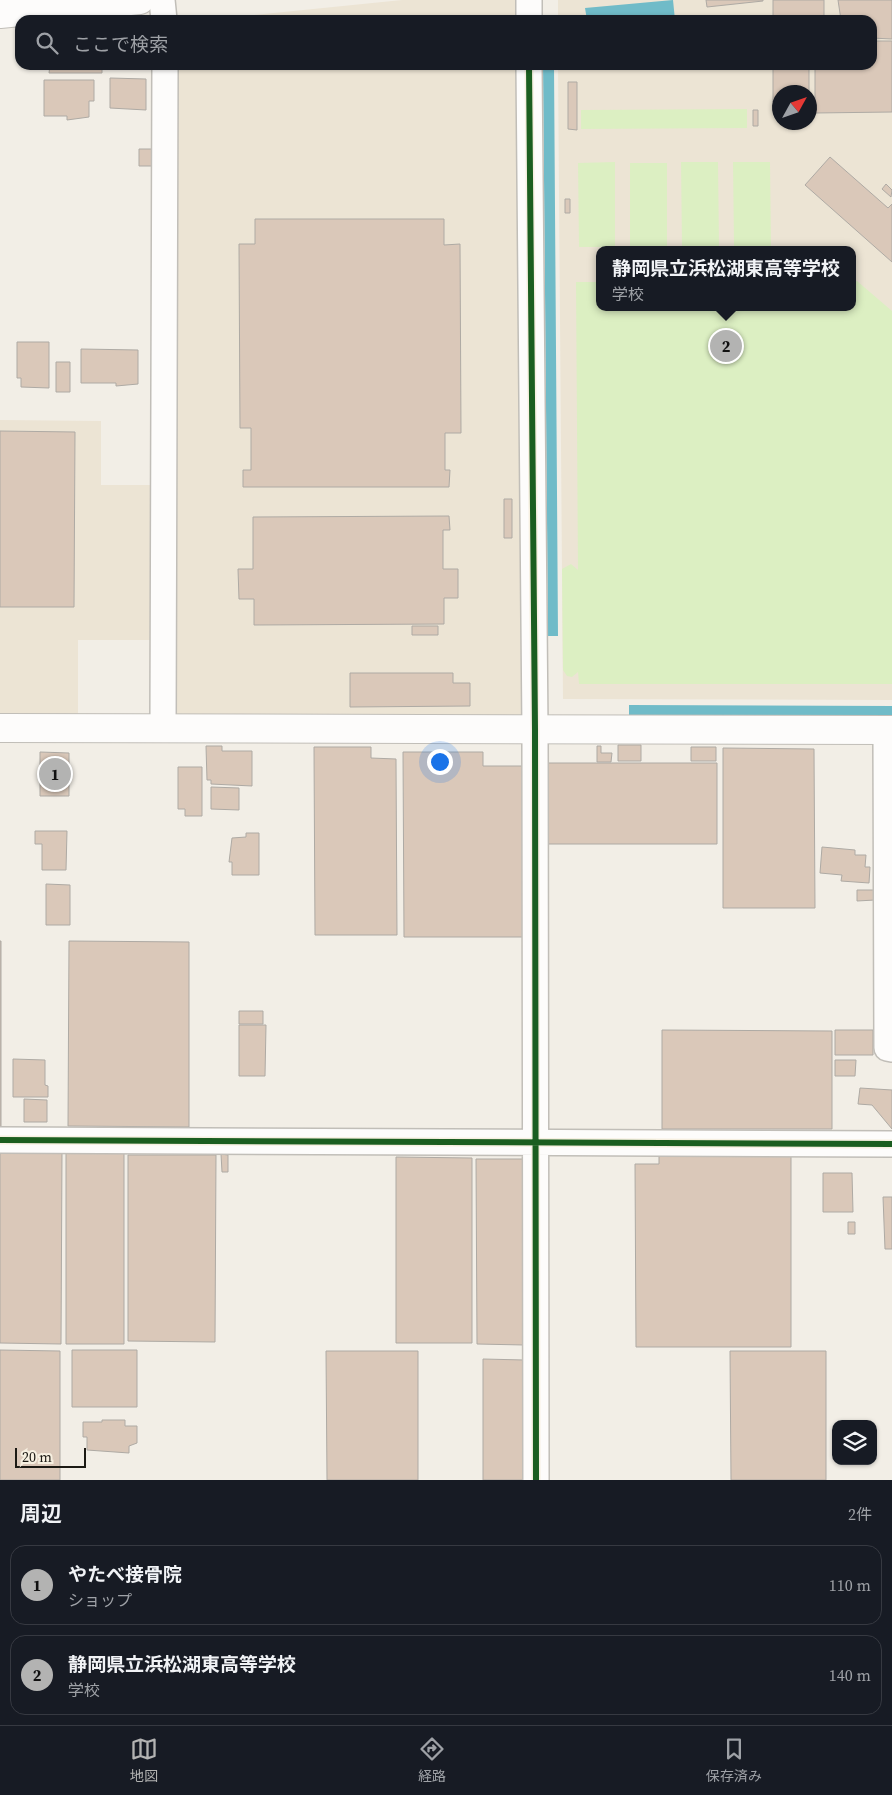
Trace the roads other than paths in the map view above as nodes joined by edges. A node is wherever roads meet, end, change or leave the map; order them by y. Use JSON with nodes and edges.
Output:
{"nodes":[{"id":1,"x":140,"y":0,"type":"edge"},
{"id":2,"x":162,"y":0,"type":"edge"},
{"id":3,"x":529,"y":0,"type":"edge"},
{"id":4,"x":0,"y":14,"type":"edge"},
{"id":5,"x":164,"y":15,"type":"edge"},
{"id":6,"x":529,"y":15,"type":"edge"},
{"id":7,"x":165,"y":70,"type":"edge"},
{"id":8,"x":529,"y":70,"type":"edge"},
{"id":9,"x":0,"y":728,"type":"edge"},
{"id":10,"x":162,"y":729,"type":"junction"},
{"id":11,"x":534,"y":730,"type":"junction"},
{"id":12,"x":889,"y":730,"type":"edge"},
{"id":13,"x":892,"y":1049,"type":"edge"},
{"id":14,"x":0,"y":1140,"type":"edge"},
{"id":15,"x":535,"y":1141,"type":"junction"},
{"id":16,"x":892,"y":1144,"type":"edge"},
{"id":17,"x":536,"y":1480,"type":"edge"}],
"edges":[{"from":1,"to":4,"type":"street"},
{"from":2,"to":5,"type":"street"},
{"from":3,"to":6,"type":"street"},
{"from":7,"to":10,"type":"street"},
{"from":8,"to":11,"type":"street"},
{"from":9,"to":10,"type":"street"},
{"from":10,"to":11,"type":"street"},
{"from":11,"to":12,"type":"street"},
{"from":11,"to":15,"type":"street"},
{"from":12,"to":13,"type":"street"},
{"from":14,"to":15,"type":"street"},
{"from":15,"to":16,"type":"street"},
{"from":15,"to":17,"type":"street"}]}
